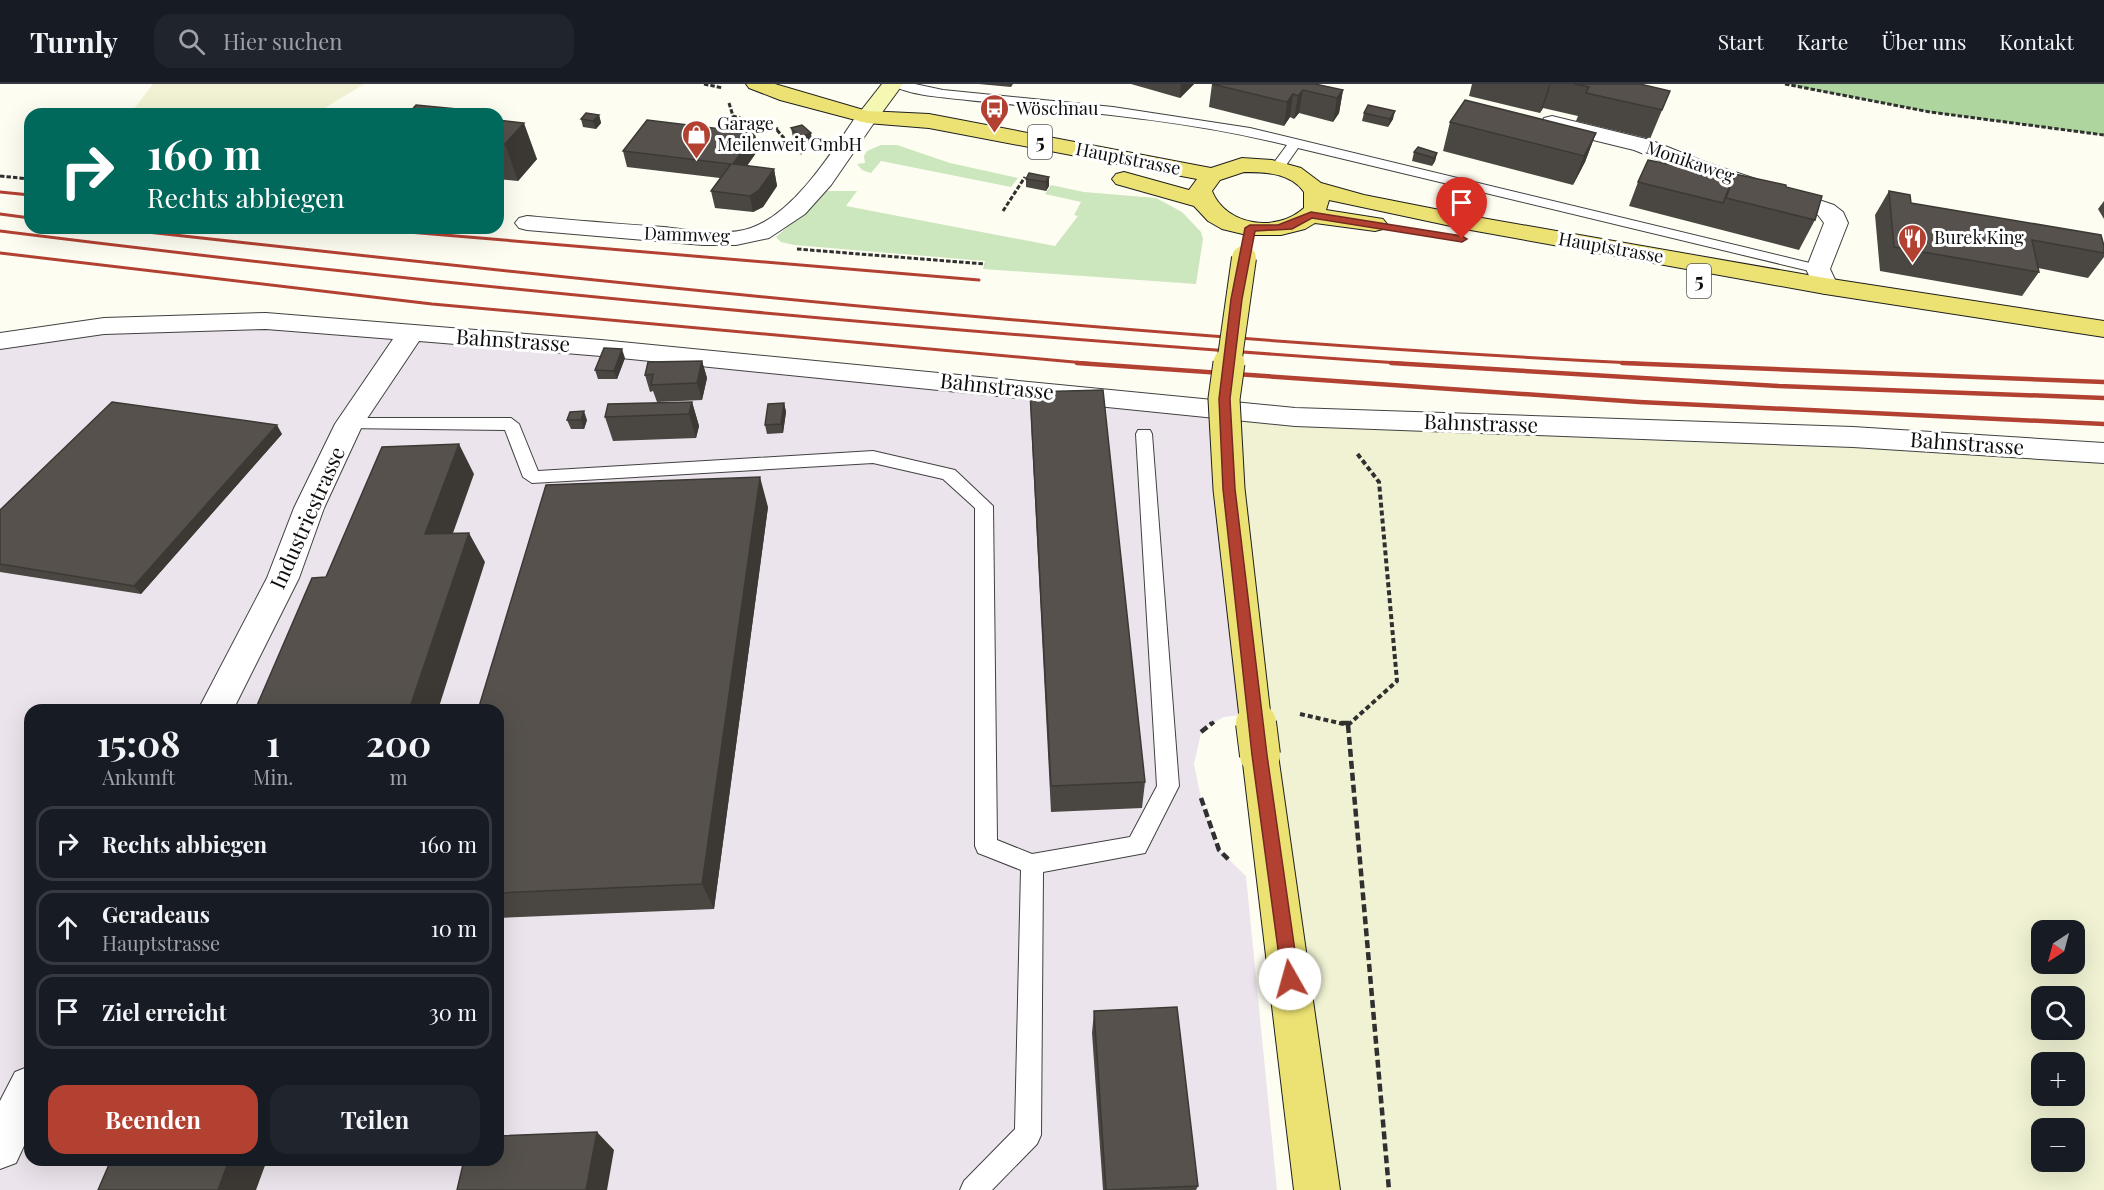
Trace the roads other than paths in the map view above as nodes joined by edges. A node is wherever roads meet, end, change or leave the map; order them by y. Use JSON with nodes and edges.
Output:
{"nodes":[{"id":1,"x":756,"y":84,"type":"edge"},
{"id":2,"x":896,"y":84,"type":"edge"},
{"id":3,"x":867,"y":117,"type":"junction"},
{"id":4,"x":1526,"y":117,"type":"edge"},
{"id":5,"x":1295,"y":143,"type":"junction"},
{"id":6,"x":1277,"y":168,"type":"junction"},
{"id":7,"x":1212,"y":175,"type":"junction"},
{"id":8,"x":1314,"y":188,"type":"junction"},
{"id":9,"x":1202,"y":201,"type":"junction"},
{"id":10,"x":1311,"y":215,"type":"junction"},
{"id":11,"x":527,"y":223,"type":"dead end"},
{"id":12,"x":1250,"y":228,"type":"junction"},
{"id":13,"x":1821,"y":278,"type":"junction"},
{"id":14,"x":2096,"y":328,"type":"edge"},
{"id":15,"x":411,"y":333,"type":"junction"},
{"id":16,"x":0,"y":342,"type":"edge"},
{"id":17,"x":350,"y":424,"type":"junction"},
{"id":18,"x":1144,"y":434,"type":"dead end"},
{"id":19,"x":2104,"y":453,"type":"edge"},
{"id":20,"x":218,"y":704,"type":"edge"},
{"id":21,"x":1032,"y":864,"type":"junction"},
{"id":22,"x":24,"y":1099,"type":"edge"},
{"id":23,"x":0,"y":1148,"type":"edge"},
{"id":24,"x":973,"y":1190,"type":"edge"},
{"id":25,"x":1317,"y":1190,"type":"edge"}],
"edges":[{"from":1,"to":3,"type":"main road","name":"Hauptstrasse","number":"5"},
{"from":2,"to":3,"type":"street"},
{"from":2,"to":5,"type":"lane"},
{"from":3,"to":7,"type":"main road","name":"Hauptstrasse","number":"5"},
{"from":3,"to":9,"type":"main road","name":"Hauptstrasse","number":"5"},
{"from":3,"to":11,"type":"street","name":"Dammweg"},
{"from":4,"to":13,"type":"street","name":"Monikaweg"},
{"from":5,"to":6,"type":"lane"},
{"from":5,"to":13,"type":"lane"},
{"from":6,"to":7,"type":"main road","name":"Hauptstrasse"},
{"from":6,"to":8,"type":"main road","name":"Hauptstrasse"},
{"from":7,"to":9,"type":"main road"},
{"from":8,"to":10,"type":"main road"},
{"from":8,"to":13,"type":"main road","name":"Hauptstrasse","number":"5"},
{"from":9,"to":12,"type":"main road"},
{"from":10,"to":12,"type":"main road"},
{"from":10,"to":14,"type":"main road","name":"Hauptstrasse","number":"5"},
{"from":12,"to":25,"type":"main road","bridge":true},
{"from":13,"to":14,"type":"main road","name":"Hauptstrasse","number":"5"},
{"from":15,"to":16,"type":"street","name":"Bahnstrasse"},
{"from":15,"to":17,"type":"street","name":"Industriestrasse"},
{"from":15,"to":19,"type":"street","name":"Bahnstrasse"},
{"from":17,"to":20,"type":"street","name":"Industriestrasse"},
{"from":17,"to":21,"type":"lane"},
{"from":18,"to":21,"type":"lane"},
{"from":21,"to":24,"type":"lane"},
{"from":22,"to":23,"type":"street"}]}
